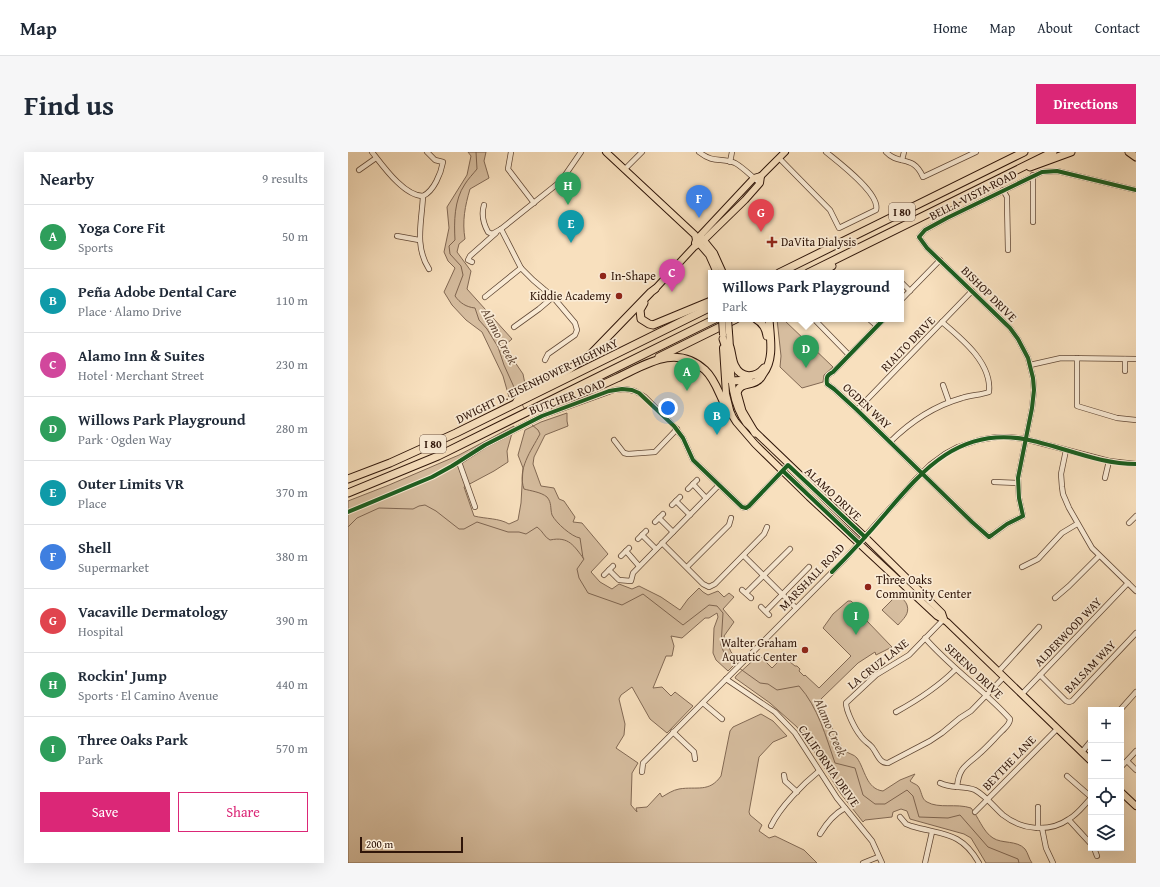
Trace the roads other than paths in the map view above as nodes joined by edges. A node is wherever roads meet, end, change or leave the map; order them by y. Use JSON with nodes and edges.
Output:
{"nodes":[{"id":1,"x":372,"y":152,"type":"edge"},
{"id":2,"x":427,"y":152,"type":"edge"},
{"id":3,"x":511,"y":152,"type":"edge"},
{"id":4,"x":581,"y":152,"type":"edge"},
{"id":5,"x":606,"y":152,"type":"edge"},
{"id":6,"x":642,"y":152,"type":"edge"},
{"id":7,"x":699,"y":152,"type":"edge"},
{"id":8,"x":732,"y":152,"type":"edge"},
{"id":9,"x":785,"y":152,"type":"edge"},
{"id":10,"x":826,"y":152,"type":"edge"},
{"id":11,"x":886,"y":152,"type":"edge"},
{"id":12,"x":904,"y":152,"type":"edge"},
{"id":13,"x":976,"y":152,"type":"edge"},
{"id":14,"x":1024,"y":152,"type":"edge"},
{"id":15,"x":1053,"y":152,"type":"edge"},
{"id":16,"x":1071,"y":152,"type":"edge"},
{"id":17,"x":1129,"y":152,"type":"edge"},
{"id":18,"x":1136,"y":157,"type":"edge"},
{"id":19,"x":376,"y":158,"type":"junction"},
{"id":20,"x":779,"y":158,"type":"junction"},
{"id":21,"x":902,"y":160,"type":"junction"},
{"id":22,"x":730,"y":162,"type":"junction"},
{"id":23,"x":625,"y":169,"type":"junction"},
{"id":24,"x":359,"y":170,"type":"dead end"},
{"id":25,"x":1016,"y":170,"type":"junction"},
{"id":26,"x":761,"y":176,"type":"junction"},
{"id":27,"x":1033,"y":176,"type":"junction"},
{"id":28,"x":754,"y":178,"type":"junction"},
{"id":29,"x":760,"y":183,"type":"junction"},
{"id":30,"x":1003,"y":190,"type":"junction"},
{"id":31,"x":1136,"y":190,"type":"edge"},
{"id":32,"x":423,"y":196,"type":"junction"},
{"id":33,"x":534,"y":202,"type":"junction"},
{"id":34,"x":484,"y":205,"type":"dead end"},
{"id":35,"x":1033,"y":222,"type":"dead end"},
{"id":36,"x":499,"y":230,"type":"junction"},
{"id":37,"x":397,"y":236,"type":"dead end"},
{"id":38,"x":419,"y":240,"type":"junction"},
{"id":39,"x":698,"y":240,"type":"junction"},
{"id":40,"x":921,"y":241,"type":"joint"},
{"id":41,"x":1008,"y":250,"type":"dead end"},
{"id":42,"x":846,"y":254,"type":"junction"},
{"id":43,"x":940,"y":260,"type":"junction"},
{"id":44,"x":472,"y":262,"type":"dead end"},
{"id":45,"x":522,"y":268,"type":"junction"},
{"id":46,"x":428,"y":269,"type":"dead end"},
{"id":47,"x":716,"y":270,"type":"edge"},
{"id":48,"x":722,"y":270,"type":"edge"},
{"id":49,"x":785,"y":270,"type":"edge"},
{"id":50,"x":814,"y":270,"type":"edge"},
{"id":51,"x":825,"y":270,"type":"edge"},
{"id":52,"x":904,"y":285,"type":"edge"},
{"id":53,"x":655,"y":289,"type":"junction"},
{"id":54,"x":910,"y":291,"type":"junction"},
{"id":55,"x":972,"y":291,"type":"junction"},
{"id":56,"x":485,"y":297,"type":"dead end"},
{"id":57,"x":553,"y":297,"type":"junction"},
{"id":58,"x":904,"y":297,"type":"edge"},
{"id":59,"x":708,"y":302,"type":"edge"},
{"id":60,"x":708,"y":308,"type":"edge"},
{"id":61,"x":709,"y":322,"type":"edge"},
{"id":62,"x":723,"y":322,"type":"edge"},
{"id":63,"x":727,"y":322,"type":"edge"},
{"id":64,"x":730,"y":322,"type":"edge"},
{"id":65,"x":760,"y":322,"type":"edge"},
{"id":66,"x":769,"y":322,"type":"edge"},
{"id":67,"x":817,"y":322,"type":"edge"},
{"id":68,"x":872,"y":322,"type":"edge"},
{"id":69,"x":881,"y":322,"type":"edge"},
{"id":70,"x":942,"y":322,"type":"junction"},
{"id":71,"x":877,"y":326,"type":"junction"},
{"id":72,"x":514,"y":327,"type":"dead end"},
{"id":73,"x":725,"y":335,"type":"junction"},
{"id":74,"x":730,"y":348,"type":"junction"},
{"id":75,"x":849,"y":355,"type":"junction"},
{"id":76,"x":1076,"y":358,"type":"junction"},
{"id":77,"x":1125,"y":359,"type":"junction"},
{"id":78,"x":1136,"y":359,"type":"edge"},
{"id":79,"x":546,"y":360,"type":"dead end"},
{"id":80,"x":650,"y":362,"type":"junction"},
{"id":81,"x":1030,"y":365,"type":"junction"},
{"id":82,"x":1125,"y":371,"type":"dead end"},
{"id":83,"x":762,"y":375,"type":"junction"},
{"id":84,"x":732,"y":381,"type":"junction"},
{"id":85,"x":943,"y":385,"type":"dead end"},
{"id":86,"x":525,"y":396,"type":"junction"},
{"id":87,"x":949,"y":402,"type":"junction"},
{"id":88,"x":533,"y":409,"type":"junction"},
{"id":89,"x":857,"y":410,"type":"junction"},
{"id":90,"x":732,"y":414,"type":"junction"},
{"id":91,"x":1136,"y":420,"type":"edge"},
{"id":92,"x":677,"y":429,"type":"junction"},
{"id":93,"x":755,"y":433,"type":"junction"},
{"id":94,"x":1025,"y":439,"type":"junction"},
{"id":95,"x":614,"y":440,"type":"dead end"},
{"id":96,"x":890,"y":442,"type":"junction"},
{"id":97,"x":1066,"y":450,"type":"junction"},
{"id":98,"x":1109,"y":462,"type":"junction"},
{"id":99,"x":1136,"y":464,"type":"edge"},
{"id":100,"x":788,"y":465,"type":"junction"},
{"id":101,"x":783,"y":471,"type":"junction"},
{"id":102,"x":922,"y":473,"type":"junction"},
{"id":103,"x":1105,"y":478,"type":"dead end"},
{"id":104,"x":348,"y":479,"type":"edge"},
{"id":105,"x":994,"y":482,"type":"dead end"},
{"id":106,"x":1018,"y":483,"type":"junction"},
{"id":107,"x":719,"y":484,"type":"junction"},
{"id":108,"x":688,"y":489,"type":"dead end"},
{"id":109,"x":348,"y":493,"type":"edge"},
{"id":110,"x":706,"y":498,"type":"junction"},
{"id":111,"x":672,"y":505,"type":"dead end"},
{"id":112,"x":475,"y":507,"type":"dead end"},
{"id":113,"x":690,"y":515,"type":"junction"},
{"id":114,"x":1136,"y":516,"type":"edge"},
{"id":115,"x":731,"y":518,"type":"dead end"},
{"id":116,"x":655,"y":522,"type":"dead end"},
{"id":117,"x":1129,"y":523,"type":"dead end"},
{"id":118,"x":1077,"y":524,"type":"junction"},
{"id":119,"x":767,"y":527,"type":"dead end"},
{"id":120,"x":646,"y":531,"type":"dead end"},
{"id":121,"x":673,"y":532,"type":"junction"},
{"id":122,"x":642,"y":535,"type":"junction"},
{"id":123,"x":865,"y":537,"type":"junction"},
{"id":124,"x":638,"y":539,"type":"dead end"},
{"id":125,"x":662,"y":543,"type":"junction"},
{"id":126,"x":859,"y":543,"type":"junction"},
{"id":127,"x":656,"y":549,"type":"junction"},
{"id":128,"x":790,"y":549,"type":"dead end"},
{"id":129,"x":621,"y":556,"type":"dead end"},
{"id":130,"x":744,"y":556,"type":"junction"},
{"id":131,"x":1099,"y":556,"type":"junction"},
{"id":132,"x":613,"y":566,"type":"dead end"},
{"id":133,"x":639,"y":566,"type":"junction"},
{"id":134,"x":687,"y":567,"type":"junction"},
{"id":135,"x":809,"y":567,"type":"dead end"},
{"id":136,"x":1022,"y":567,"type":"dead end"},
{"id":137,"x":609,"y":570,"type":"junction"},
{"id":138,"x":604,"y":575,"type":"dead end"},
{"id":139,"x":764,"y":576,"type":"junction"},
{"id":140,"x":1128,"y":583,"type":"junction"},
{"id":141,"x":1136,"y":591,"type":"edge"},
{"id":142,"x":782,"y":594,"type":"junction"},
{"id":143,"x":751,"y":598,"type":"dead end"},
{"id":144,"x":1055,"y":598,"type":"dead end"},
{"id":145,"x":761,"y":607,"type":"dead end"},
{"id":146,"x":796,"y":608,"type":"junction"},
{"id":147,"x":944,"y":619,"type":"junction"},
{"id":148,"x":1039,"y":627,"type":"dead end"},
{"id":149,"x":1136,"y":633,"type":"edge"},
{"id":150,"x":925,"y":638,"type":"junction"},
{"id":151,"x":956,"y":669,"type":"junction"},
{"id":152,"x":998,"y":672,"type":"junction"},
{"id":153,"x":1040,"y":675,"type":"junction"},
{"id":154,"x":1004,"y":677,"type":"junction"},
{"id":155,"x":726,"y":678,"type":"junction"},
{"id":156,"x":1136,"y":692,"type":"edge"},
{"id":157,"x":1022,"y":694,"type":"junction"},
{"id":158,"x":986,"y":695,"type":"junction"},
{"id":159,"x":703,"y":703,"type":"junction"},
{"id":160,"x":1123,"y":707,"type":"edge"},
{"id":161,"x":896,"y":712,"type":"dead end"},
{"id":162,"x":722,"y":719,"type":"dead end"},
{"id":163,"x":1057,"y":729,"type":"junction"},
{"id":164,"x":673,"y":732,"type":"junction"},
{"id":165,"x":1089,"y":743,"type":"edge"},
{"id":166,"x":1136,"y":751,"type":"edge"},
{"id":167,"x":1082,"y":752,"type":"junction"},
{"id":168,"x":1088,"y":758,"type":"edge"},
{"id":169,"x":695,"y":759,"type":"dead end"},
{"id":170,"x":1126,"y":761,"type":"junction"},
{"id":171,"x":1124,"y":763,"type":"edge"},
{"id":172,"x":1136,"y":770,"type":"edge"},
{"id":173,"x":819,"y":771,"type":"junction"},
{"id":174,"x":642,"y":772,"type":"dead end"},
{"id":175,"x":784,"y":775,"type":"dead end"},
{"id":176,"x":1067,"y":776,"type":"dead end"},
{"id":177,"x":940,"y":783,"type":"dead end"},
{"id":178,"x":957,"y":787,"type":"junction"},
{"id":179,"x":797,"y":792,"type":"junction"},
{"id":180,"x":1088,"y":794,"type":"edge"},
{"id":181,"x":1124,"y":795,"type":"edge"},
{"id":182,"x":987,"y":799,"type":"junction"},
{"id":183,"x":1088,"y":800,"type":"edge"},
{"id":184,"x":1136,"y":806,"type":"edge"},
{"id":185,"x":1038,"y":807,"type":"dead end"},
{"id":186,"x":845,"y":808,"type":"junction"},
{"id":187,"x":975,"y":812,"type":"dead end"},
{"id":188,"x":900,"y":817,"type":"dead end"},
{"id":189,"x":1069,"y":820,"type":"junction"},
{"id":190,"x":771,"y":826,"type":"dead end"},
{"id":191,"x":1040,"y":828,"type":"junction"},
{"id":192,"x":932,"y":832,"type":"junction"},
{"id":193,"x":820,"y":834,"type":"dead end"},
{"id":194,"x":1088,"y":841,"type":"edge"},
{"id":195,"x":1095,"y":851,"type":"edge"},
{"id":196,"x":1097,"y":856,"type":"dead end"},
{"id":197,"x":878,"y":857,"type":"junction"},
{"id":198,"x":863,"y":863,"type":"edge"},
{"id":199,"x":882,"y":863,"type":"edge"},
{"id":200,"x":925,"y":863,"type":"edge"},
{"id":201,"x":979,"y":863,"type":"edge"},
{"id":202,"x":1053,"y":863,"type":"edge"}],
"edges":[{"from":1,"to":19,"type":"street"},
{"from":2,"to":32,"type":"street"},
{"from":3,"to":33,"type":"street"},
{"from":4,"to":33,"type":"street"},
{"from":5,"to":23,"type":"main road"},
{"from":6,"to":23,"type":"street"},
{"from":7,"to":22,"type":"street"},
{"from":8,"to":22,"type":"street"},
{"from":9,"to":20,"type":"main road"},
{"from":10,"to":20,"type":"street"},
{"from":11,"to":21,"type":"street"},
{"from":12,"to":21,"type":"street"},
{"from":13,"to":21,"type":"street"},
{"from":14,"to":49,"type":"highway","number":"I 80"},
{"from":15,"to":25,"type":"highway","number":"I 80"},
{"from":16,"to":25,"type":"highway"},
{"from":17,"to":18,"type":"highway"},
{"from":19,"to":24,"type":"street"},
{"from":19,"to":32,"type":"street"},
{"from":20,"to":26,"type":"main road"},
{"from":22,"to":28,"type":"street"},
{"from":23,"to":39,"type":"main road"},
{"from":25,"to":42,"type":"highway","number":"I 80"},
{"from":26,"to":28,"type":"main road"},
{"from":26,"to":29,"type":"main road"},
{"from":27,"to":30,"type":"street","name":"BELLA VISTA ROAD"},
{"from":27,"to":31,"type":"street","name":"BELLA VISTA ROAD"},
{"from":27,"to":35,"type":"street"},
{"from":28,"to":29,"type":"street"},
{"from":28,"to":39,"type":"main road"},
{"from":29,"to":39,"type":"main road"},
{"from":30,"to":40,"type":"street","name":"BELLA VISTA ROAD"},
{"from":30,"to":41,"type":"street"},
{"from":32,"to":38,"type":"street"},
{"from":33,"to":36,"type":"street"},
{"from":34,"to":36,"type":"street"},
{"from":36,"to":44,"type":"street"},
{"from":36,"to":45,"type":"street"},
{"from":37,"to":38,"type":"street"},
{"from":38,"to":46,"type":"street"},
{"from":39,"to":47,"type":"main road"},
{"from":39,"to":48,"type":"main road"},
{"from":39,"to":53,"type":"main road"},
{"from":40,"to":43,"type":"street","name":"BISHOP DRIVE"},
{"from":42,"to":50,"type":"highway","number":"I 80"},
{"from":42,"to":51,"type":"highway"},
{"from":43,"to":54,"type":"street"},
{"from":43,"to":55,"type":"street","name":"BISHOP DRIVE"},
{"from":45,"to":56,"type":"street"},
{"from":45,"to":57,"type":"street"},
{"from":52,"to":54,"type":"street"},
{"from":53,"to":59,"type":"highway"},
{"from":53,"to":86,"type":"highway"},
{"from":54,"to":58,"type":"street"},
{"from":55,"to":70,"type":"street","name":"RIALTO DRIVE"},
{"from":55,"to":81,"type":"street","name":"BISHOP DRIVE"},
{"from":57,"to":72,"type":"street"},
{"from":57,"to":79,"type":"street"},
{"from":60,"to":86,"type":"highway","name":"DWIGHT D. EISENHOWER HIGHWAY"},
{"from":61,"to":88,"type":"highway","name":"DWIGHT D. EISENHOWER HIGHWAY","number":"I 80"},
{"from":62,"to":73,"type":"main road","name":"ALAMO DRIVE","bridge":true},
{"from":63,"to":73,"type":"main road","name":"ALAMO DRIVE","bridge":true},
{"from":64,"to":80,"type":"highway"},
{"from":65,"to":74,"type":"highway"},
{"from":66,"to":83,"type":"highway"},
{"from":67,"to":75,"type":"street"},
{"from":68,"to":71,"type":"street"},
{"from":69,"to":71,"type":"street","name":"OGDEN WAY"},
{"from":70,"to":87,"type":"street"},
{"from":70,"to":89,"type":"street","name":"RIALTO DRIVE"},
{"from":71,"to":75,"type":"street","name":"OGDEN WAY"},
{"from":73,"to":74,"type":"main road","name":"ALAMO DRIVE"},
{"from":73,"to":84,"type":"highway"},
{"from":73,"to":90,"type":"main road","name":"ALAMO DRIVE"},
{"from":74,"to":84,"type":"main road","name":"ALAMO DRIVE"},
{"from":75,"to":89,"type":"street","name":"OGDEN WAY"},
{"from":76,"to":77,"type":"street"},
{"from":76,"to":81,"type":"street"},
{"from":76,"to":91,"type":"street"},
{"from":77,"to":78,"type":"street"},
{"from":77,"to":82,"type":"street"},
{"from":80,"to":88,"type":"highway"},
{"from":80,"to":90,"type":"highway"},
{"from":81,"to":94,"type":"street","name":"BISHOP DRIVE"},
{"from":83,"to":84,"type":"highway"},
{"from":83,"to":93,"type":"highway"},
{"from":84,"to":93,"type":"main road","name":"ALAMO DRIVE"},
{"from":85,"to":87,"type":"street"},
{"from":86,"to":104,"type":"highway","name":"DWIGHT D. EISENHOWER HIGHWAY","number":"I 80"},
{"from":87,"to":96,"type":"street"},
{"from":88,"to":109,"type":"highway","name":"DWIGHT D. EISENHOWER HIGHWAY","number":"I 80"},
{"from":89,"to":96,"type":"street","name":"OGDEN WAY"},
{"from":90,"to":101,"type":"main road","name":"ALAMO DRIVE"},
{"from":92,"to":95,"type":"street"},
{"from":92,"to":107,"type":"street","name":"BUTCHER ROAD"},
{"from":92,"to":112,"type":"street","name":"BUTCHER ROAD"},
{"from":93,"to":100,"type":"main road","name":"ALAMO DRIVE"},
{"from":94,"to":97,"type":"street","name":"MARSHALL ROAD"},
{"from":94,"to":102,"type":"street","name":"MARSHALL ROAD"},
{"from":94,"to":106,"type":"street","name":"BISHOP DRIVE"},
{"from":96,"to":102,"type":"street","name":"OGDEN WAY"},
{"from":97,"to":98,"type":"street","name":"MARSHALL ROAD"},
{"from":97,"to":118,"type":"street"},
{"from":98,"to":99,"type":"street","name":"MARSHALL ROAD"},
{"from":98,"to":103,"type":"street"},
{"from":100,"to":101,"type":"street","name":"BUTCHER ROAD"},
{"from":100,"to":123,"type":"main road","name":"ALAMO DRIVE"},
{"from":101,"to":107,"type":"street","name":"BUTCHER ROAD"},
{"from":101,"to":126,"type":"main road","name":"ALAMO DRIVE"},
{"from":102,"to":106,"type":"street","name":"OGDEN WAY"},
{"from":102,"to":123,"type":"street","name":"MARSHALL ROAD"},
{"from":105,"to":106,"type":"street"},
{"from":107,"to":110,"type":"street"},
{"from":108,"to":110,"type":"street"},
{"from":110,"to":113,"type":"street"},
{"from":111,"to":113,"type":"street"},
{"from":113,"to":121,"type":"street"},
{"from":114,"to":117,"type":"street"},
{"from":115,"to":134,"type":"street"},
{"from":116,"to":121,"type":"street"},
{"from":118,"to":131,"type":"street"},
{"from":118,"to":136,"type":"street"},
{"from":119,"to":130,"type":"street"},
{"from":120,"to":122,"type":"street"},
{"from":121,"to":125,"type":"street"},
{"from":122,"to":124,"type":"street"},
{"from":122,"to":127,"type":"street"},
{"from":123,"to":126,"type":"street","name":"MARSHALL ROAD"},
{"from":123,"to":147,"type":"main road","name":"ALAMO DRIVE"},
{"from":125,"to":127,"type":"street"},
{"from":125,"to":134,"type":"street"},
{"from":126,"to":146,"type":"street","name":"MARSHALL ROAD"},
{"from":126,"to":147,"type":"main road","name":"ALAMO DRIVE"},
{"from":127,"to":133,"type":"street"},
{"from":128,"to":139,"type":"street"},
{"from":129,"to":133,"type":"street"},
{"from":130,"to":134,"type":"street"},
{"from":130,"to":139,"type":"street"},
{"from":131,"to":140,"type":"street"},
{"from":131,"to":144,"type":"street"},
{"from":132,"to":137,"type":"street"},
{"from":133,"to":137,"type":"street"},
{"from":135,"to":142,"type":"street"},
{"from":137,"to":138,"type":"street"},
{"from":139,"to":142,"type":"street"},
{"from":139,"to":143,"type":"street"},
{"from":140,"to":141,"type":"street"},
{"from":140,"to":153,"type":"street","name":"ALDERWOOD WAY"},
{"from":142,"to":145,"type":"street"},
{"from":142,"to":146,"type":"street"},
{"from":146,"to":155,"type":"street","name":"MARSHALL ROAD"},
{"from":147,"to":150,"type":"street","name":"LA CRUZ LANE"},
{"from":147,"to":152,"type":"main road","name":"ALAMO DRIVE"},
{"from":148,"to":152,"type":"street"},
{"from":149,"to":153,"type":"street","name":"BALSAM WAY"},
{"from":150,"to":151,"type":"street","name":"SERENO DRIVE"},
{"from":150,"to":158,"type":"street","name":"LA CRUZ LANE"},
{"from":151,"to":158,"type":"street","name":"SERENO DRIVE"},
{"from":151,"to":161,"type":"street"},
{"from":152,"to":154,"type":"main road","name":"ALAMO DRIVE"},
{"from":153,"to":157,"type":"street","name":"ALDERWOOD WAY"},
{"from":154,"to":157,"type":"main road","name":"ALAMO DRIVE"},
{"from":154,"to":158,"type":"street","name":"LA CRUZ LANE"},
{"from":155,"to":159,"type":"street","name":"MARSHALL ROAD"},
{"from":155,"to":173,"type":"street","name":"CALIFORNIA DRIVE"},
{"from":156,"to":160,"type":"street"},
{"from":157,"to":163,"type":"main road","name":"ALAMO DRIVE"},
{"from":158,"to":178,"type":"street","name":"SERENO DRIVE"},
{"from":159,"to":162,"type":"street"},
{"from":159,"to":164,"type":"street","name":"MARSHALL ROAD"},
{"from":163,"to":167,"type":"main road","name":"ALAMO DRIVE"},
{"from":163,"to":182,"type":"street","name":"BEYTHE LANE"},
{"from":164,"to":169,"type":"street"},
{"from":164,"to":174,"type":"street","name":"MARSHALL ROAD"},
{"from":165,"to":167,"type":"street"},
{"from":166,"to":170,"type":"street"},
{"from":167,"to":168,"type":"main road","name":"ALAMO DRIVE"},
{"from":170,"to":171,"type":"street"},
{"from":170,"to":172,"type":"street"},
{"from":173,"to":179,"type":"street"},
{"from":173,"to":186,"type":"street","name":"CALIFORNIA DRIVE"},
{"from":175,"to":179,"type":"street"},
{"from":176,"to":180,"type":"street"},
{"from":177,"to":178,"type":"street"},
{"from":178,"to":182,"type":"street"},
{"from":179,"to":190,"type":"street"},
{"from":181,"to":184,"type":"main road"},
{"from":182,"to":187,"type":"street","name":"BEYTHE LANE"},
{"from":182,"to":191,"type":"street"},
{"from":183,"to":189,"type":"street"},
{"from":185,"to":191,"type":"street"},
{"from":186,"to":193,"type":"street"},
{"from":186,"to":197,"type":"street","name":"CALIFORNIA DRIVE"},
{"from":188,"to":192,"type":"street"},
{"from":189,"to":191,"type":"street"},
{"from":189,"to":194,"type":"street"},
{"from":191,"to":202,"type":"street"},
{"from":192,"to":200,"type":"street"},
{"from":192,"to":201,"type":"street"},
{"from":195,"to":196,"type":"street"},
{"from":197,"to":198,"type":"street"},
{"from":197,"to":199,"type":"street","name":"CALIFORNIA DRIVE"}]}
